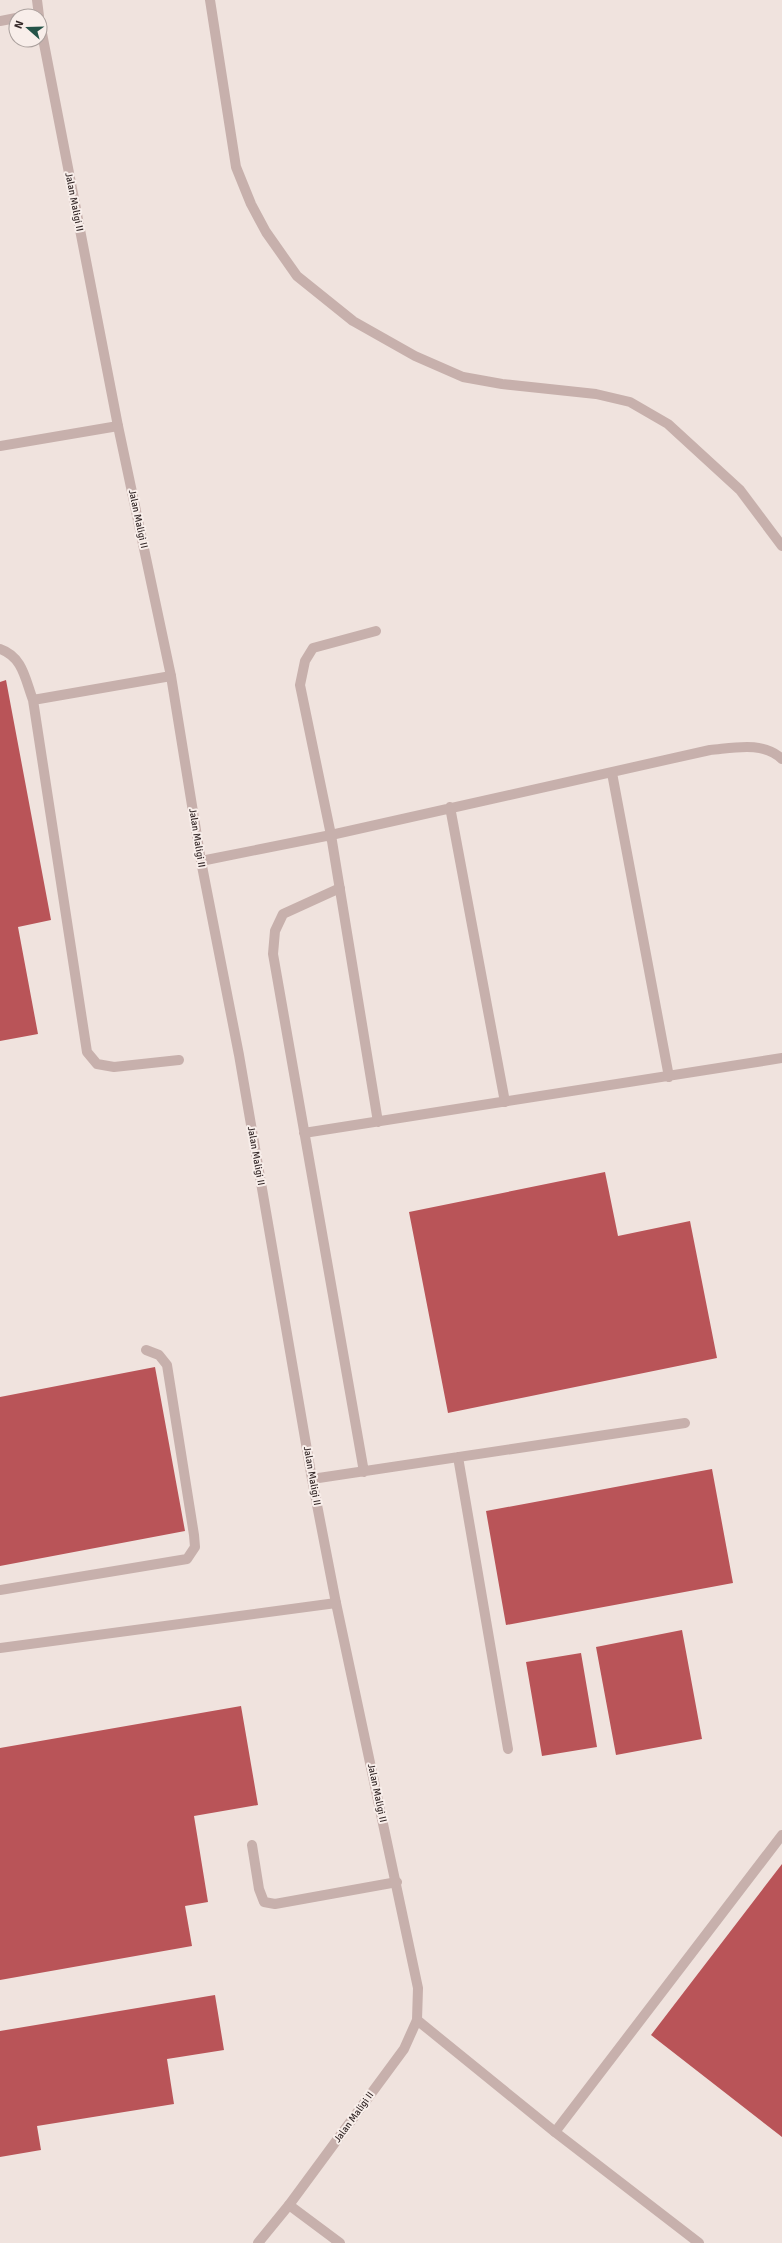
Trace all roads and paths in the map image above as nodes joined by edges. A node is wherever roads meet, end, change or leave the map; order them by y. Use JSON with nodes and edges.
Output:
{"nodes":[{"id":1,"x":210,"y":0,"type":"edge"},
{"id":2,"x":44,"y":48,"type":"edge"},
{"id":3,"x":118,"y":426,"type":"junction"},
{"id":4,"x":0,"y":446,"type":"edge"},
{"id":5,"x":782,"y":546,"type":"edge"},
{"id":6,"x":376,"y":631,"type":"dead end"},
{"id":7,"x":0,"y":649,"type":"edge"},
{"id":8,"x":171,"y":676,"type":"junction"},
{"id":9,"x":33,"y":700,"type":"junction"},
{"id":10,"x":782,"y":759,"type":"edge"},
{"id":11,"x":612,"y":773,"type":"junction"},
{"id":12,"x":450,"y":807,"type":"junction"},
{"id":13,"x":331,"y":835,"type":"junction"},
{"id":14,"x":201,"y":861,"type":"junction"},
{"id":15,"x":340,"y":888,"type":"junction"},
{"id":16,"x":782,"y":1058,"type":"edge"},
{"id":17,"x":179,"y":1060,"type":"dead end"},
{"id":18,"x":669,"y":1077,"type":"junction"},
{"id":19,"x":505,"y":1102,"type":"junction"},
{"id":20,"x":378,"y":1122,"type":"junction"},
{"id":21,"x":304,"y":1133,"type":"junction"},
{"id":22,"x":146,"y":1350,"type":"dead end"},
{"id":23,"x":685,"y":1424,"type":"dead end"},
{"id":24,"x":458,"y":1458,"type":"junction"},
{"id":25,"x":364,"y":1472,"type":"junction"},
{"id":26,"x":312,"y":1479,"type":"junction"},
{"id":27,"x":0,"y":1590,"type":"edge"},
{"id":28,"x":336,"y":1603,"type":"junction"},
{"id":29,"x":0,"y":1648,"type":"edge"},
{"id":30,"x":508,"y":1749,"type":"dead end"},
{"id":31,"x":782,"y":1835,"type":"edge"},
{"id":32,"x":252,"y":1845,"type":"dead end"},
{"id":33,"x":397,"y":1882,"type":"junction"},
{"id":34,"x":417,"y":2020,"type":"junction"},
{"id":35,"x":555,"y":2132,"type":"junction"},
{"id":36,"x":289,"y":2205,"type":"junction"},
{"id":37,"x":258,"y":2243,"type":"edge"},
{"id":38,"x":340,"y":2243,"type":"edge"},
{"id":39,"x":699,"y":2243,"type":"edge"}],
"edges":[{"from":1,"to":5,"type":"street"},
{"from":2,"to":3,"type":"street","name":"Jalan Maligi II"},
{"from":3,"to":4,"type":"street"},
{"from":3,"to":8,"type":"street","name":"Jalan Maligi II"},
{"from":6,"to":13,"type":"street"},
{"from":7,"to":9,"type":"street"},
{"from":8,"to":9,"type":"street"},
{"from":8,"to":14,"type":"street","name":"Jalan Maligi II"},
{"from":9,"to":17,"type":"street"},
{"from":10,"to":11,"type":"street"},
{"from":11,"to":12,"type":"street"},
{"from":11,"to":18,"type":"street"},
{"from":12,"to":13,"type":"street"},
{"from":12,"to":19,"type":"street"},
{"from":13,"to":14,"type":"street"},
{"from":13,"to":15,"type":"street"},
{"from":14,"to":26,"type":"street","name":"Jalan Maligi II"},
{"from":15,"to":20,"type":"street"},
{"from":15,"to":21,"type":"street"},
{"from":16,"to":18,"type":"street"},
{"from":18,"to":19,"type":"street"},
{"from":19,"to":20,"type":"street"},
{"from":20,"to":21,"type":"street"},
{"from":21,"to":25,"type":"street"},
{"from":22,"to":27,"type":"street"},
{"from":23,"to":24,"type":"street"},
{"from":24,"to":25,"type":"street"},
{"from":24,"to":30,"type":"street"},
{"from":25,"to":26,"type":"street"},
{"from":26,"to":28,"type":"street","name":"Jalan Maligi II"},
{"from":28,"to":29,"type":"street"},
{"from":28,"to":33,"type":"street","name":"Jalan Maligi II"},
{"from":31,"to":35,"type":"street"},
{"from":32,"to":33,"type":"street"},
{"from":33,"to":34,"type":"street","name":"Jalan Maligi II"},
{"from":34,"to":35,"type":"street"},
{"from":34,"to":36,"type":"street","name":"Jalan Maligi II"},
{"from":35,"to":39,"type":"street"},
{"from":36,"to":37,"type":"street","name":"Jalan Maligi II"},
{"from":36,"to":38,"type":"street"}]}
